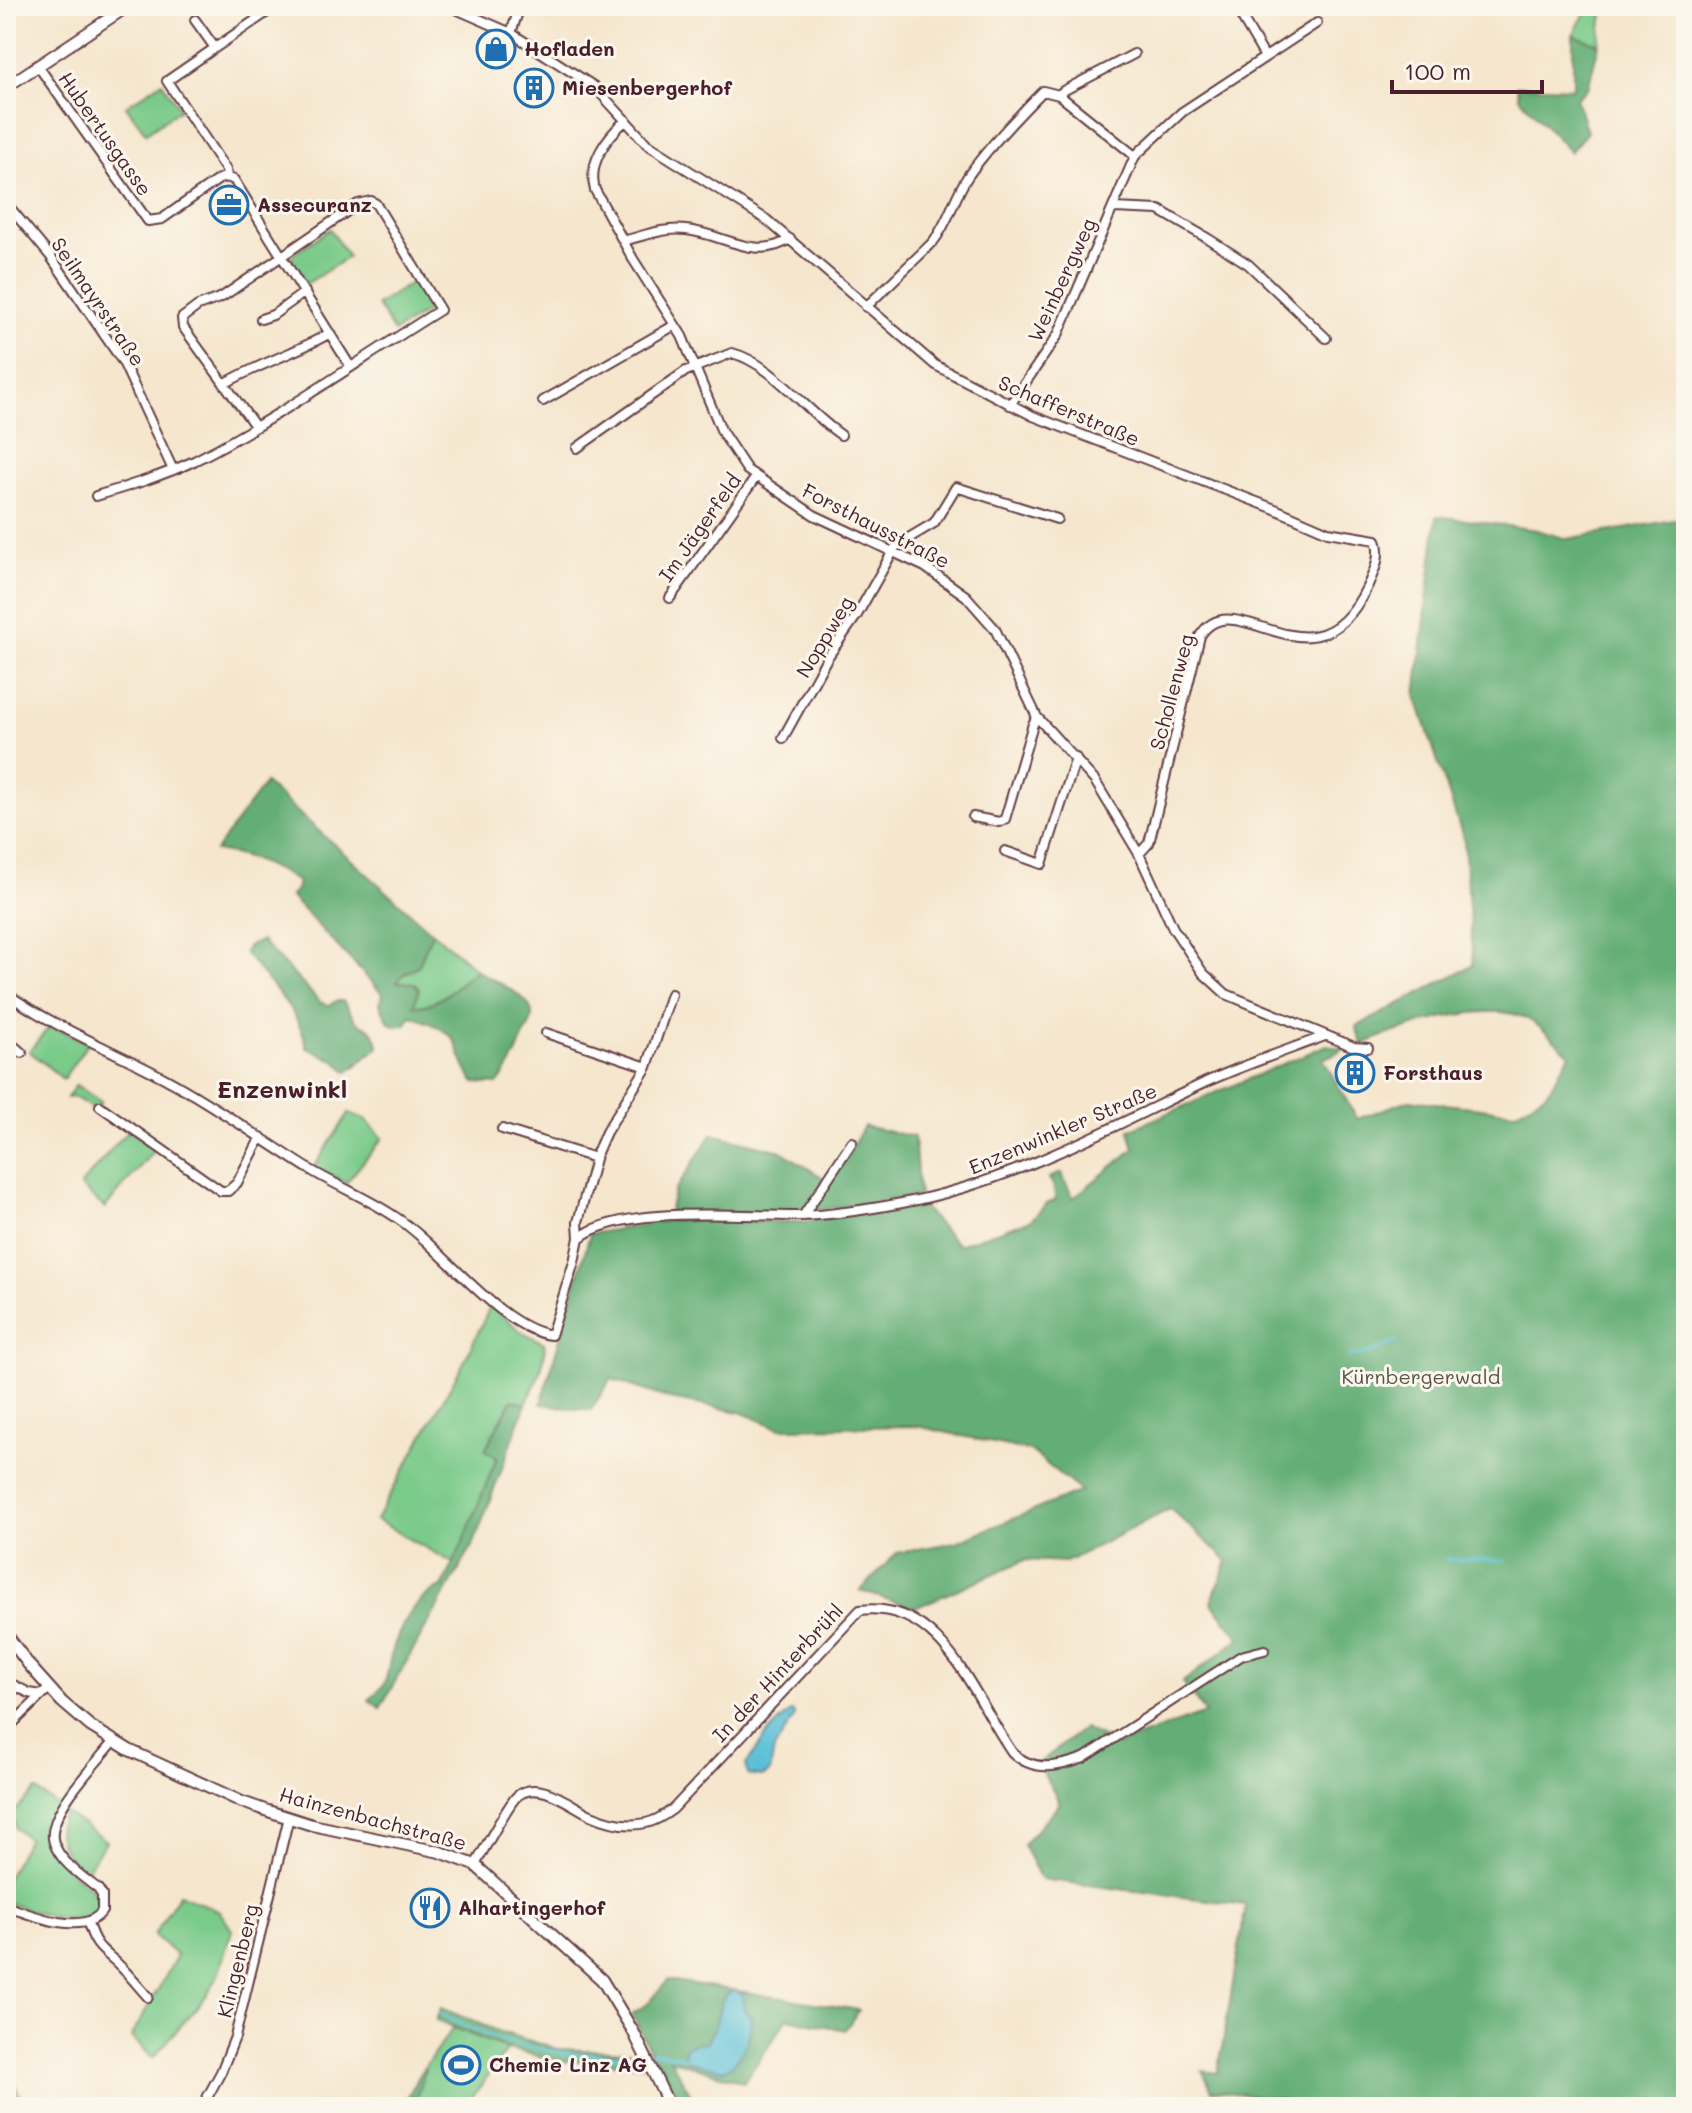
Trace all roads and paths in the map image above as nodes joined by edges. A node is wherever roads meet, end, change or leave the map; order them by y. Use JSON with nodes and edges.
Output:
{"nodes":[{"id":1,"x":128,"y":6,"type":"edge"},
{"id":2,"x":276,"y":6,"type":"edge"},
{"id":3,"x":449,"y":6,"type":"edge"},
{"id":4,"x":520,"y":6,"type":"edge"},
{"id":5,"x":1235,"y":6,"type":"edge"},
{"id":6,"x":111,"y":10,"type":"edge"},
{"id":7,"x":195,"y":20,"type":"dead end"},
{"id":8,"x":1317,"y":23,"type":"dead end"},
{"id":9,"x":511,"y":33,"type":"junction"},
{"id":10,"x":215,"y":48,"type":"junction"},
{"id":11,"x":1134,"y":54,"type":"dead end"},
{"id":12,"x":1265,"y":57,"type":"junction"},
{"id":13,"x":38,"y":66,"type":"junction"},
{"id":14,"x":6,"y":87,"type":"edge"},
{"id":15,"x":1059,"y":95,"type":"junction"},
{"id":16,"x":626,"y":120,"type":"junction"},
{"id":17,"x":1135,"y":156,"type":"junction"},
{"id":18,"x":227,"y":177,"type":"junction"},
{"id":19,"x":6,"y":203,"type":"edge"},
{"id":20,"x":1114,"y":208,"type":"junction"},
{"id":21,"x":790,"y":239,"type":"junction"},
{"id":22,"x":623,"y":241,"type":"junction"},
{"id":23,"x":282,"y":256,"type":"junction"},
{"id":24,"x":305,"y":292,"type":"junction"},
{"id":25,"x":866,"y":307,"type":"junction"},
{"id":26,"x":261,"y":319,"type":"dead end"},
{"id":27,"x":675,"y":325,"type":"junction"},
{"id":28,"x":330,"y":333,"type":"junction"},
{"id":29,"x":1326,"y":338,"type":"dead end"},
{"id":30,"x":350,"y":366,"type":"junction"},
{"id":31,"x":696,"y":366,"type":"junction"},
{"id":32,"x":224,"y":384,"type":"junction"},
{"id":33,"x":543,"y":401,"type":"dead end"},
{"id":34,"x":1010,"y":405,"type":"junction"},
{"id":35,"x":255,"y":426,"type":"junction"},
{"id":36,"x":841,"y":435,"type":"dead end"},
{"id":37,"x":577,"y":448,"type":"dead end"},
{"id":38,"x":173,"y":470,"type":"junction"},
{"id":39,"x":756,"y":477,"type":"junction"},
{"id":40,"x":96,"y":496,"type":"dead end"},
{"id":41,"x":1057,"y":519,"type":"dead end"},
{"id":42,"x":1376,"y":540,"type":"joint"},
{"id":43,"x":893,"y":551,"type":"junction"},
{"id":44,"x":670,"y":598,"type":"dead end"},
{"id":45,"x":1037,"y":717,"type":"junction"},
{"id":46,"x":783,"y":738,"type":"dead end"},
{"id":47,"x":1076,"y":758,"type":"junction"},
{"id":48,"x":973,"y":817,"type":"dead end"},
{"id":49,"x":1005,"y":851,"type":"dead end"},
{"id":50,"x":1139,"y":854,"type":"junction"},
{"id":51,"x":6,"y":993,"type":"edge"},
{"id":52,"x":671,"y":994,"type":"dead end"},
{"id":53,"x":546,"y":1033,"type":"dead end"},
{"id":54,"x":1325,"y":1036,"type":"junction"},
{"id":55,"x":6,"y":1039,"type":"edge"},
{"id":56,"x":1368,"y":1048,"type":"dead end"},
{"id":57,"x":22,"y":1053,"type":"dead end"},
{"id":58,"x":647,"y":1067,"type":"junction"},
{"id":59,"x":100,"y":1106,"type":"dead end"},
{"id":60,"x":502,"y":1129,"type":"dead end"},
{"id":61,"x":261,"y":1137,"type":"junction"},
{"id":62,"x":852,"y":1142,"type":"dead end"},
{"id":63,"x":595,"y":1158,"type":"junction"},
{"id":64,"x":803,"y":1216,"type":"junction"},
{"id":65,"x":579,"y":1238,"type":"junction"},
{"id":66,"x":6,"y":1634,"type":"edge"},
{"id":67,"x":1264,"y":1650,"type":"dead end"},
{"id":68,"x":6,"y":1681,"type":"edge"},
{"id":69,"x":45,"y":1692,"type":"junction"},
{"id":70,"x":6,"y":1730,"type":"edge"},
{"id":71,"x":113,"y":1742,"type":"junction"},
{"id":72,"x":289,"y":1817,"type":"junction"},
{"id":73,"x":475,"y":1865,"type":"junction"},
{"id":74,"x":6,"y":1906,"type":"edge"},
{"id":75,"x":88,"y":1923,"type":"junction"},
{"id":76,"x":148,"y":1997,"type":"dead end"},
{"id":77,"x":202,"y":2107,"type":"edge"},
{"id":78,"x":670,"y":2107,"type":"edge"}],
"edges":[{"from":1,"to":6,"type":"street"},
{"from":2,"to":10,"type":"street"},
{"from":3,"to":9,"type":"street","name":"Schafferstraße"},
{"from":4,"to":9,"type":"street"},
{"from":5,"to":12,"type":"street"},
{"from":6,"to":13,"type":"street"},
{"from":7,"to":10,"type":"street"},
{"from":8,"to":12,"type":"street","name":"Weinbergweg"},
{"from":9,"to":16,"type":"street","name":"Schafferstraße"},
{"from":10,"to":18,"type":"street"},
{"from":11,"to":15,"type":"street"},
{"from":12,"to":17,"type":"street","name":"Weinbergweg"},
{"from":13,"to":14,"type":"street"},
{"from":13,"to":18,"type":"street","name":"Hubertusgasse"},
{"from":15,"to":17,"type":"street"},
{"from":15,"to":25,"type":"street"},
{"from":16,"to":21,"type":"street","name":"Schafferstraße"},
{"from":16,"to":22,"type":"street","name":"Forsthausstraße"},
{"from":17,"to":20,"type":"street","name":"Weinbergweg"},
{"from":18,"to":23,"type":"street"},
{"from":19,"to":38,"type":"street","name":"Seilmayrstraße"},
{"from":20,"to":29,"type":"street","name":"Weinbergweg"},
{"from":20,"to":34,"type":"street","name":"Weinbergweg"},
{"from":21,"to":22,"type":"street"},
{"from":21,"to":25,"type":"street","name":"Schafferstraße"},
{"from":22,"to":27,"type":"street","name":"Forsthausstraße"},
{"from":23,"to":24,"type":"street"},
{"from":23,"to":30,"type":"street"},
{"from":23,"to":32,"type":"street"},
{"from":24,"to":26,"type":"street"},
{"from":24,"to":28,"type":"street"},
{"from":25,"to":34,"type":"street","name":"Schafferstraße"},
{"from":27,"to":31,"type":"street","name":"Forsthausstraße"},
{"from":27,"to":33,"type":"street"},
{"from":28,"to":30,"type":"street"},
{"from":28,"to":32,"type":"street"},
{"from":30,"to":35,"type":"street"},
{"from":31,"to":36,"type":"street"},
{"from":31,"to":37,"type":"street"},
{"from":31,"to":39,"type":"street","name":"Forsthausstraße"},
{"from":32,"to":35,"type":"street"},
{"from":34,"to":42,"type":"street","name":"Schafferstraße"},
{"from":35,"to":38,"type":"street"},
{"from":38,"to":40,"type":"street"},
{"from":39,"to":43,"type":"street","name":"Forsthausstraße"},
{"from":39,"to":44,"type":"street","name":"Im Jägerfeld"},
{"from":41,"to":43,"type":"street"},
{"from":42,"to":50,"type":"street","name":"Schollenweg"},
{"from":43,"to":45,"type":"street","name":"Forsthausstraße"},
{"from":43,"to":46,"type":"street","name":"Noppweg"},
{"from":45,"to":47,"type":"street","name":"Forsthausstraße"},
{"from":45,"to":48,"type":"street"},
{"from":47,"to":49,"type":"street"},
{"from":47,"to":50,"type":"street","name":"Forsthausstraße"},
{"from":50,"to":54,"type":"street","name":"Forsthausstraße"},
{"from":51,"to":61,"type":"street"},
{"from":52,"to":58,"type":"street"},
{"from":53,"to":58,"type":"street"},
{"from":54,"to":56,"type":"street","name":"Forsthausstraße"},
{"from":54,"to":64,"type":"street","name":"Enzenwinkler Straße"},
{"from":55,"to":57,"type":"street"},
{"from":58,"to":63,"type":"street"},
{"from":59,"to":61,"type":"street"},
{"from":60,"to":63,"type":"street"},
{"from":61,"to":65,"type":"street"},
{"from":62,"to":64,"type":"street"},
{"from":63,"to":65,"type":"street"},
{"from":64,"to":65,"type":"street","name":"Enzenwinkler Straße"},
{"from":66,"to":69,"type":"street","name":"Hainzenbachstraße"},
{"from":67,"to":73,"type":"street","name":"In der Hinterbrühl"},
{"from":68,"to":69,"type":"street"},
{"from":69,"to":70,"type":"street"},
{"from":69,"to":71,"type":"street","name":"Hainzenbachstraße"},
{"from":71,"to":72,"type":"street","name":"Hainzenbachstraße"},
{"from":71,"to":75,"type":"street"},
{"from":72,"to":73,"type":"street","name":"Hainzenbachstraße"},
{"from":72,"to":77,"type":"street","name":"Klingenberg"},
{"from":73,"to":78,"type":"street","name":"Hainzenbachstraße"},
{"from":74,"to":75,"type":"street"},
{"from":75,"to":76,"type":"street"}]}
